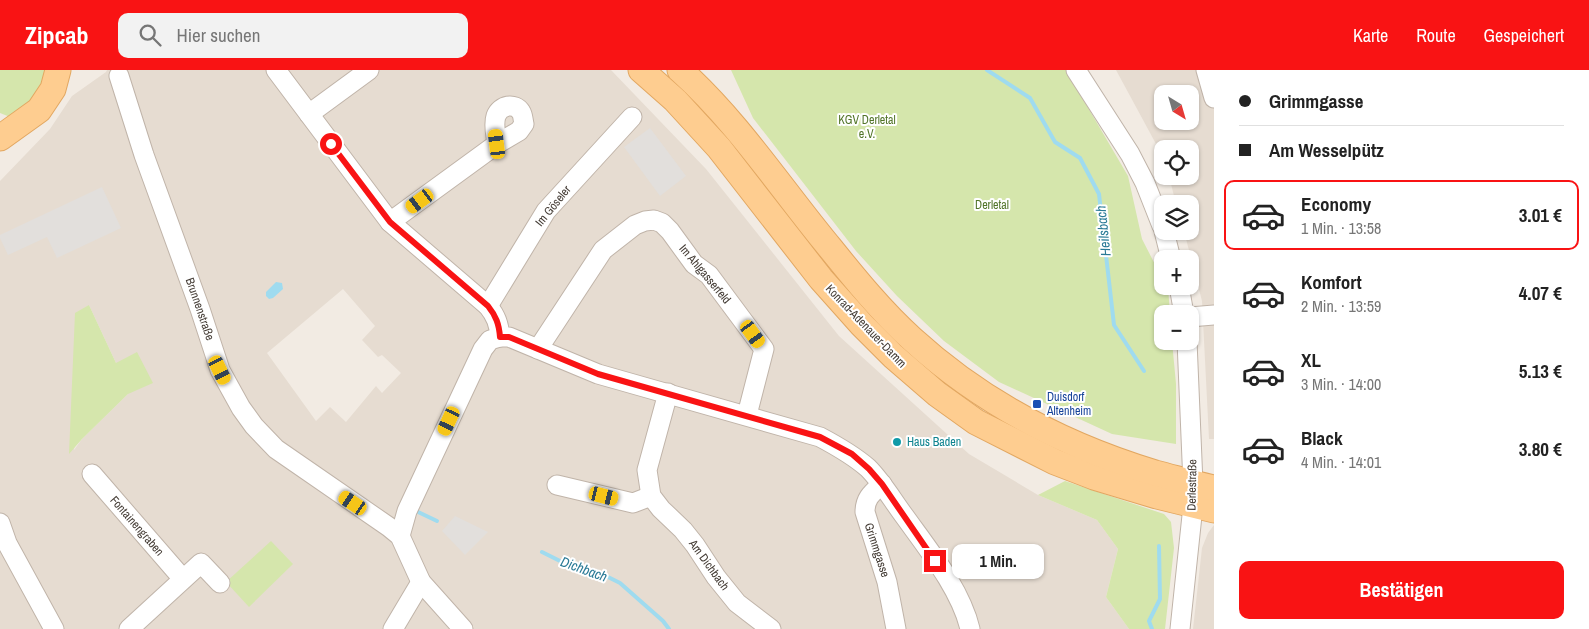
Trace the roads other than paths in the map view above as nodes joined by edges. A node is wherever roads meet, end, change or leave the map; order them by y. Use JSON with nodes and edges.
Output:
{"nodes":[{"id":1,"x":58,"y":70,"type":"edge"},
{"id":2,"x":276,"y":70,"type":"edge"},
{"id":3,"x":369,"y":70,"type":"edge"},
{"id":4,"x":641,"y":70,"type":"edge"},
{"id":5,"x":680,"y":70,"type":"edge"},
{"id":6,"x":1076,"y":70,"type":"edge"},
{"id":7,"x":1206,"y":70,"type":"edge"},
{"id":8,"x":119,"y":76,"type":"dead end"},
{"id":9,"x":1214,"y":98,"type":"edge"},
{"id":10,"x":309,"y":114,"type":"junction"},
{"id":11,"x":632,"y":117,"type":"dead end"},
{"id":12,"x":4,"y":132,"type":"edge"},
{"id":13,"x":497,"y":144,"type":"dead end"},
{"id":14,"x":1154,"y":206,"type":"edge"},
{"id":15,"x":390,"y":222,"type":"junction"},
{"id":16,"x":488,"y":306,"type":"junction"},
{"id":17,"x":1214,"y":315,"type":"edge"},
{"id":18,"x":1199,"y":316,"type":"edge"},
{"id":19,"x":500,"y":337,"type":"junction"},
{"id":20,"x":538,"y":349,"type":"junction"},
{"id":21,"x":1188,"y":350,"type":"edge"},
{"id":22,"x":668,"y":393,"type":"junction"},
{"id":23,"x":747,"y":415,"type":"junction"},
{"id":24,"x":92,"y":474,"type":"dead end"},
{"id":25,"x":882,"y":484,"type":"junction"},
{"id":26,"x":557,"y":485,"type":"dead end"},
{"id":27,"x":651,"y":496,"type":"junction"},
{"id":28,"x":1203,"y":497,"type":"edge"},
{"id":29,"x":0,"y":523,"type":"edge"},
{"id":30,"x":400,"y":536,"type":"junction"},
{"id":31,"x":183,"y":579,"type":"junction"},
{"id":32,"x":220,"y":582,"type":"dead end"},
{"id":33,"x":421,"y":582,"type":"junction"},
{"id":34,"x":54,"y":629,"type":"edge"},
{"id":35,"x":129,"y":629,"type":"edge"},
{"id":36,"x":393,"y":629,"type":"edge"},
{"id":37,"x":463,"y":629,"type":"edge"},
{"id":38,"x":771,"y":629,"type":"edge"},
{"id":39,"x":896,"y":629,"type":"edge"},
{"id":40,"x":970,"y":629,"type":"edge"},
{"id":41,"x":1180,"y":629,"type":"edge"}],
"edges":[{"from":1,"to":12,"type":"main road"},
{"from":2,"to":10,"type":"street"},
{"from":3,"to":10,"type":"street"},
{"from":4,"to":28,"type":"main road","name":"Konrad-Adenauer-Damm"},
{"from":5,"to":28,"type":"main road","name":"Konrad-Adenauer-Damm"},
{"from":6,"to":14,"type":"street"},
{"from":7,"to":9,"type":"street"},
{"from":8,"to":30,"type":"street","name":"Brunnenstraße"},
{"from":10,"to":15,"type":"street"},
{"from":11,"to":16,"type":"street","name":"Im Göseler"},
{"from":13,"to":15,"type":"street"},
{"from":15,"to":16,"type":"street"},
{"from":16,"to":19,"type":"street"},
{"from":17,"to":18,"type":"street"},
{"from":19,"to":20,"type":"street"},
{"from":19,"to":30,"type":"street"},
{"from":20,"to":22,"type":"street"},
{"from":20,"to":23,"type":"street","name":"Im Ahlgasserfeld"},
{"from":21,"to":28,"type":"street","name":"Derlestraße"},
{"from":22,"to":23,"type":"street"},
{"from":22,"to":27,"type":"street"},
{"from":23,"to":25,"type":"street"},
{"from":24,"to":31,"type":"street","name":"Fontainengraben"},
{"from":25,"to":39,"type":"street","name":"Grimmgasse"},
{"from":25,"to":40,"type":"street"},
{"from":26,"to":27,"type":"street"},
{"from":27,"to":38,"type":"street","name":"Am Dichbach"},
{"from":28,"to":41,"type":"street","name":"Derlestraße"},
{"from":29,"to":34,"type":"street"},
{"from":30,"to":33,"type":"street","name":"Brunnenstraße"},
{"from":31,"to":32,"type":"street"},
{"from":31,"to":35,"type":"street"},
{"from":33,"to":36,"type":"street"},
{"from":33,"to":37,"type":"street","name":"Brunnenstraße"}]}
